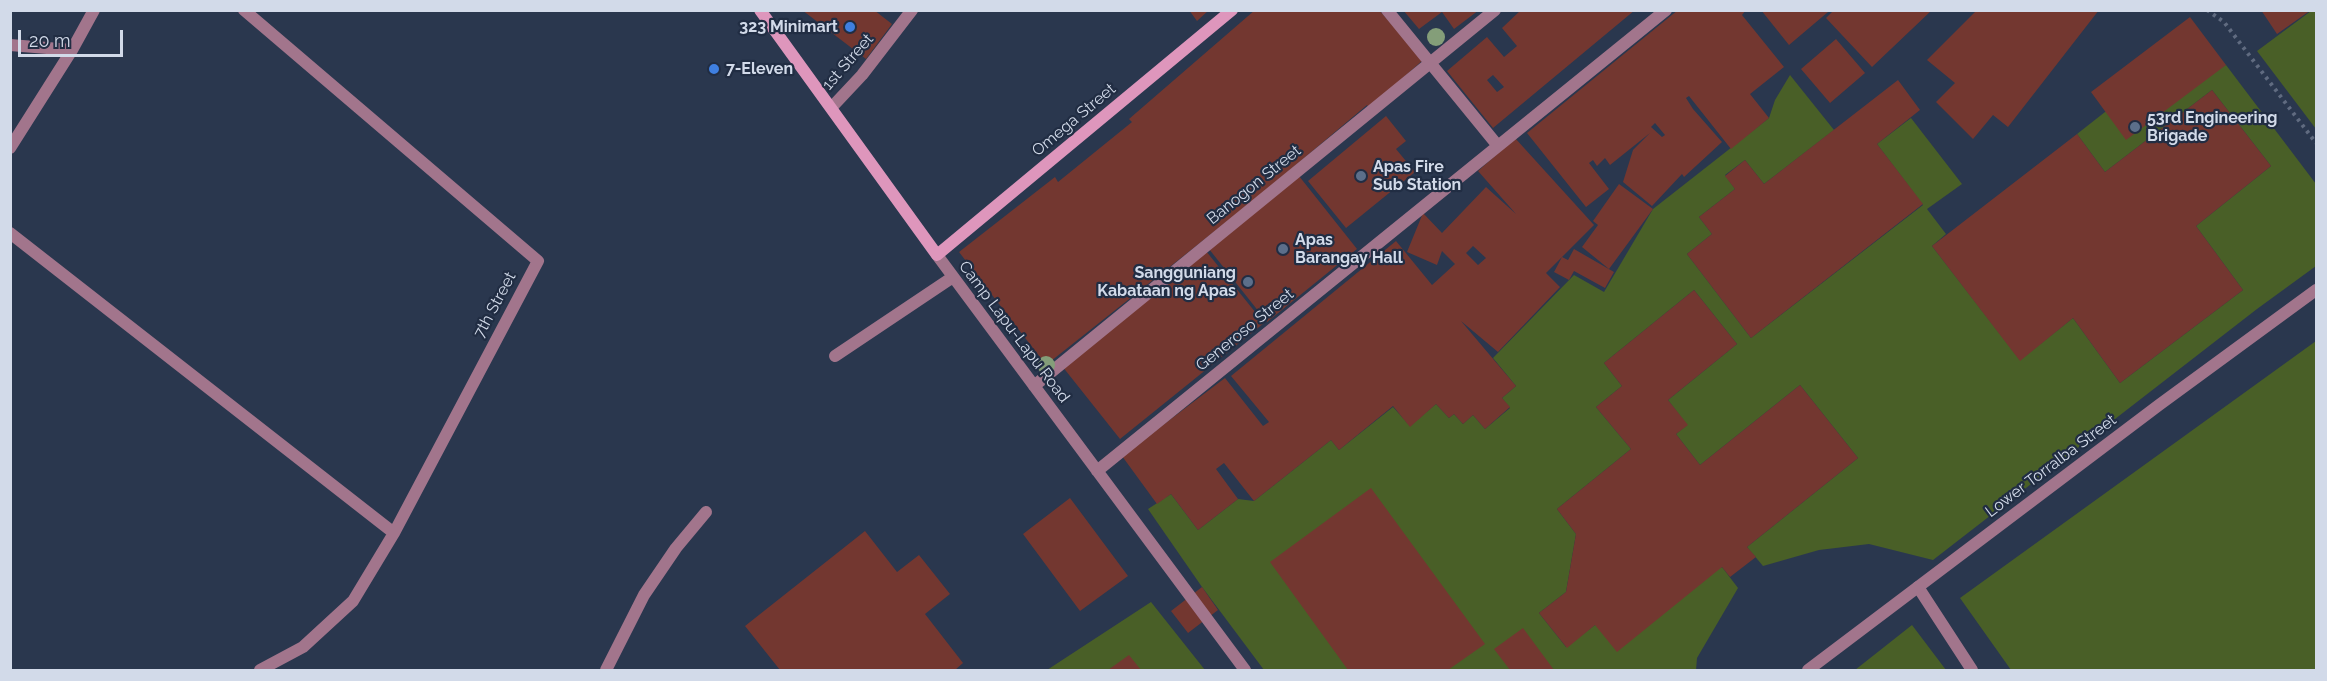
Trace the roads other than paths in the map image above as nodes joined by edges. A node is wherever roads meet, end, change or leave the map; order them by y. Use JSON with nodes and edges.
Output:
{"nodes":[{"id":1,"x":94,"y":10,"type":"edge"},
{"id":2,"x":244,"y":10,"type":"edge"},
{"id":3,"x":760,"y":10,"type":"edge"},
{"id":4,"x":912,"y":10,"type":"edge"},
{"id":5,"x":1232,"y":10,"type":"edge"},
{"id":6,"x":1387,"y":10,"type":"edge"},
{"id":7,"x":1495,"y":10,"type":"edge"},
{"id":8,"x":1666,"y":10,"type":"edge"},
{"id":9,"x":10,"y":45,"type":"edge"},
{"id":10,"x":72,"y":50,"type":"junction"},
{"id":11,"x":1430,"y":63,"type":"junction"},
{"id":12,"x":832,"y":107,"type":"junction"},
{"id":13,"x":1498,"y":146,"type":"junction"},
{"id":14,"x":10,"y":148,"type":"edge"},
{"id":15,"x":10,"y":233,"type":"edge"},
{"id":16,"x":937,"y":255,"type":"junction"},
{"id":17,"x":953,"y":277,"type":"junction"},
{"id":18,"x":2316,"y":290,"type":"edge"},
{"id":19,"x":835,"y":356,"type":"dead end"},
{"id":20,"x":1034,"y":386,"type":"junction"},
{"id":21,"x":1097,"y":471,"type":"junction"},
{"id":22,"x":706,"y":512,"type":"dead end"},
{"id":23,"x":394,"y":533,"type":"junction"},
{"id":24,"x":1918,"y":587,"type":"junction"},
{"id":25,"x":260,"y":670,"type":"edge"},
{"id":26,"x":606,"y":670,"type":"edge"},
{"id":27,"x":1245,"y":670,"type":"edge"},
{"id":28,"x":1808,"y":670,"type":"edge"},
{"id":29,"x":1972,"y":670,"type":"edge"}],
"edges":[{"from":1,"to":10,"type":"street"},
{"from":2,"to":23,"type":"street","name":"7th Street"},
{"from":3,"to":12,"type":"street","name":"Camp Lapu-Lapu Road"},
{"from":4,"to":12,"type":"street","name":"1st Street"},
{"from":5,"to":16,"type":"street","name":"Omega Street"},
{"from":6,"to":11,"type":"street"},
{"from":7,"to":11,"type":"street","name":"Banogon Street"},
{"from":8,"to":13,"type":"street","name":"Generoso Street"},
{"from":9,"to":10,"type":"street"},
{"from":10,"to":14,"type":"street"},
{"from":11,"to":13,"type":"street"},
{"from":11,"to":20,"type":"street","name":"Banogon Street"},
{"from":12,"to":16,"type":"street","name":"Camp Lapu-Lapu Road"},
{"from":13,"to":21,"type":"street","name":"Generoso Street"},
{"from":15,"to":23,"type":"street"},
{"from":16,"to":17,"type":"street","name":"Camp Lapu-Lapu Road"},
{"from":17,"to":19,"type":"street"},
{"from":17,"to":20,"type":"street","name":"Camp Lapu-Lapu Road"},
{"from":18,"to":24,"type":"street","name":"Lower Torralba Street"},
{"from":20,"to":21,"type":"street","name":"Camp Lapu-Lapu Road"},
{"from":21,"to":27,"type":"street","name":"Camp Lapu-Lapu Road"},
{"from":22,"to":26,"type":"street"},
{"from":23,"to":25,"type":"street","name":"7th Street"},
{"from":24,"to":28,"type":"street","name":"Lower Torralba Street"},
{"from":24,"to":29,"type":"street"}]}
